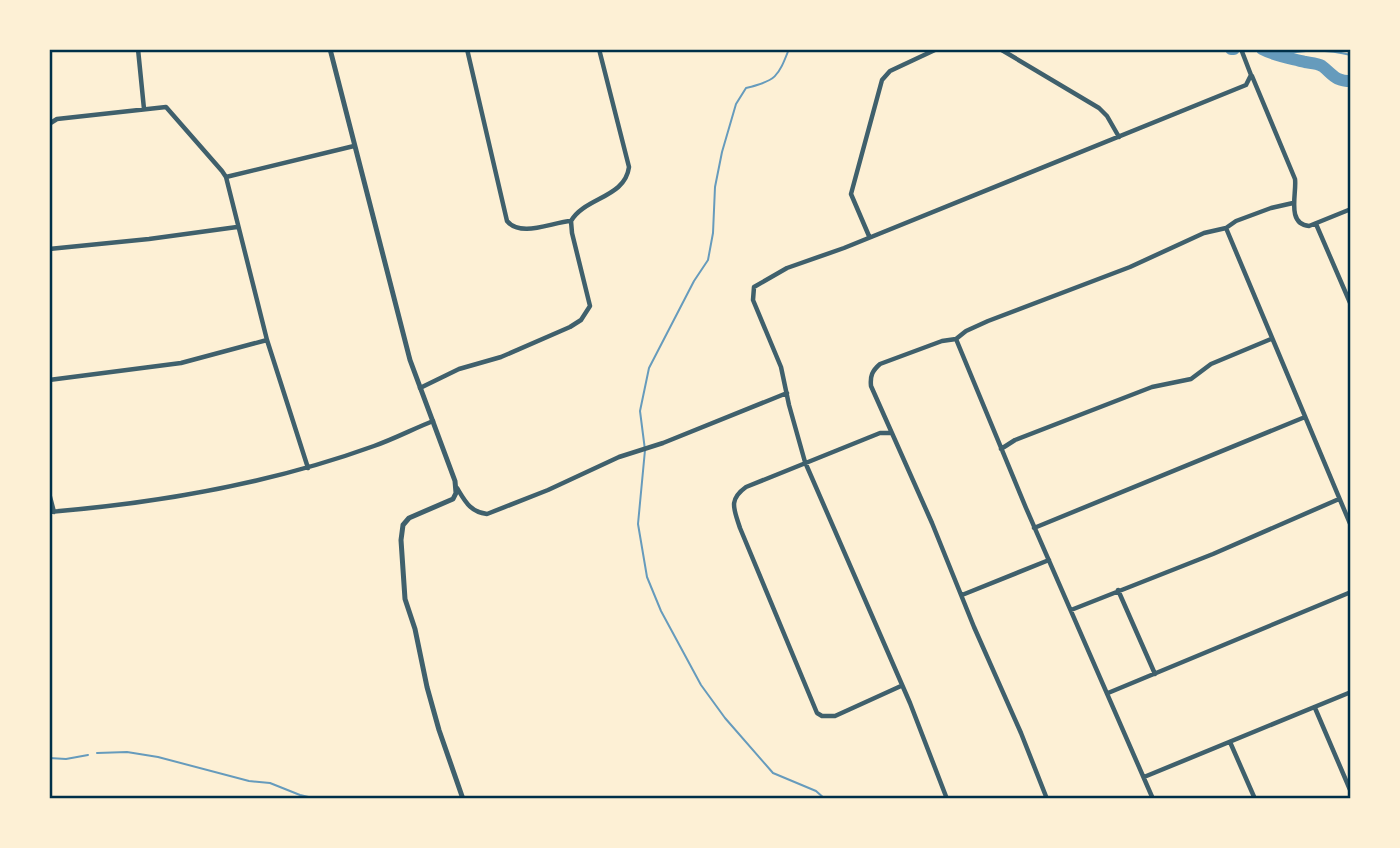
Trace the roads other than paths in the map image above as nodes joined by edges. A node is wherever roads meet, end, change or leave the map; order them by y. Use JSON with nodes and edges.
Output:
{"nodes":[{"id":1,"x":138,"y":49,"type":"edge"},
{"id":2,"x":330,"y":49,"type":"edge"},
{"id":3,"x":467,"y":49,"type":"edge"},
{"id":4,"x":599,"y":49,"type":"edge"},
{"id":5,"x":937,"y":49,"type":"edge"},
{"id":6,"x":1000,"y":49,"type":"edge"},
{"id":7,"x":1241,"y":49,"type":"edge"},
{"id":8,"x":1251,"y":75,"type":"junction"},
{"id":9,"x":144,"y":109,"type":"junction"},
{"id":10,"x":49,"y":124,"type":"edge"},
{"id":11,"x":1119,"y":137,"type":"junction"},
{"id":12,"x":354,"y":146,"type":"junction"},
{"id":13,"x":226,"y":177,"type":"junction"},
{"id":14,"x":1293,"y":203,"type":"junction"},
{"id":15,"x":1351,"y":209,"type":"edge"},
{"id":16,"x":571,"y":221,"type":"junction"},
{"id":17,"x":1316,"y":224,"type":"junction"},
{"id":18,"x":237,"y":227,"type":"junction"},
{"id":19,"x":1226,"y":228,"type":"junction"},
{"id":20,"x":869,"y":236,"type":"junction"},
{"id":21,"x":49,"y":249,"type":"edge"},
{"id":22,"x":1351,"y":305,"type":"edge"},
{"id":23,"x":956,"y":339,"type":"junction"},
{"id":24,"x":1271,"y":339,"type":"junction"},
{"id":25,"x":267,"y":340,"type":"junction"},
{"id":26,"x":49,"y":380,"type":"edge"},
{"id":27,"x":420,"y":388,"type":"junction"},
{"id":28,"x":787,"y":393,"type":"junction"},
{"id":29,"x":1306,"y":417,"type":"junction"},
{"id":30,"x":433,"y":421,"type":"junction"},
{"id":31,"x":892,"y":433,"type":"junction"},
{"id":32,"x":1002,"y":449,"type":"junction"},
{"id":33,"x":805,"y":462,"type":"junction"},
{"id":34,"x":308,"y":468,"type":"junction"},
{"id":35,"x":456,"y":488,"type":"junction"},
{"id":36,"x":49,"y":493,"type":"edge"},
{"id":37,"x":1339,"y":499,"type":"junction"},
{"id":38,"x":51,"y":512,"type":"edge"},
{"id":39,"x":1351,"y":526,"type":"edge"},
{"id":40,"x":1034,"y":528,"type":"junction"},
{"id":41,"x":1049,"y":561,"type":"junction"},
{"id":42,"x":1118,"y":590,"type":"junction"},
{"id":43,"x":1351,"y":592,"type":"edge"},
{"id":44,"x":962,"y":595,"type":"junction"},
{"id":45,"x":1071,"y":610,"type":"junction"},
{"id":46,"x":1155,"y":674,"type":"junction"},
{"id":47,"x":901,"y":686,"type":"junction"},
{"id":48,"x":1351,"y":692,"type":"edge"},
{"id":49,"x":1108,"y":693,"type":"junction"},
{"id":50,"x":1315,"y":708,"type":"junction"},
{"id":51,"x":1230,"y":742,"type":"junction"},
{"id":52,"x":1144,"y":777,"type":"junction"},
{"id":53,"x":1351,"y":793,"type":"edge"},
{"id":54,"x":463,"y":799,"type":"edge"},
{"id":55,"x":947,"y":799,"type":"edge"},
{"id":56,"x":1047,"y":799,"type":"edge"},
{"id":57,"x":1153,"y":799,"type":"edge"},
{"id":58,"x":1255,"y":799,"type":"edge"}],
"edges":[{"from":1,"to":9,"type":"street"},
{"from":2,"to":12,"type":"street"},
{"from":3,"to":16,"type":"street"},
{"from":4,"to":16,"type":"street"},
{"from":5,"to":20,"type":"street"},
{"from":6,"to":11,"type":"street"},
{"from":7,"to":8,"type":"street"},
{"from":8,"to":11,"type":"street"},
{"from":8,"to":14,"type":"street"},
{"from":9,"to":10,"type":"street"},
{"from":9,"to":13,"type":"street"},
{"from":11,"to":20,"type":"street"},
{"from":12,"to":13,"type":"street"},
{"from":12,"to":27,"type":"street"},
{"from":13,"to":18,"type":"street"},
{"from":14,"to":17,"type":"street"},
{"from":14,"to":19,"type":"street"},
{"from":15,"to":17,"type":"street"},
{"from":16,"to":27,"type":"street"},
{"from":17,"to":22,"type":"street"},
{"from":18,"to":21,"type":"street"},
{"from":18,"to":25,"type":"street"},
{"from":19,"to":23,"type":"street"},
{"from":19,"to":24,"type":"street"},
{"from":20,"to":28,"type":"street"},
{"from":23,"to":31,"type":"street"},
{"from":23,"to":32,"type":"street"},
{"from":24,"to":29,"type":"street"},
{"from":24,"to":32,"type":"street"},
{"from":25,"to":26,"type":"street"},
{"from":25,"to":34,"type":"street"},
{"from":27,"to":30,"type":"street"},
{"from":28,"to":33,"type":"street"},
{"from":28,"to":35,"type":"street"},
{"from":29,"to":37,"type":"street"},
{"from":29,"to":40,"type":"street"},
{"from":30,"to":34,"type":"street"},
{"from":30,"to":35,"type":"street"},
{"from":31,"to":33,"type":"street"},
{"from":31,"to":44,"type":"street"},
{"from":32,"to":40,"type":"street"},
{"from":33,"to":47,"type":"street"},
{"from":33,"to":47,"type":"street"},
{"from":34,"to":38,"type":"street"},
{"from":35,"to":54,"type":"street"},
{"from":36,"to":38,"type":"street"},
{"from":37,"to":39,"type":"street"},
{"from":37,"to":42,"type":"street"},
{"from":40,"to":41,"type":"street"},
{"from":41,"to":44,"type":"street"},
{"from":41,"to":45,"type":"street"},
{"from":42,"to":45,"type":"street"},
{"from":42,"to":46,"type":"street"},
{"from":43,"to":46,"type":"street"},
{"from":44,"to":56,"type":"street"},
{"from":45,"to":49,"type":"street"},
{"from":46,"to":49,"type":"street"},
{"from":47,"to":55,"type":"street"},
{"from":48,"to":50,"type":"street"},
{"from":49,"to":52,"type":"street"},
{"from":50,"to":51,"type":"street"},
{"from":50,"to":53,"type":"street"},
{"from":51,"to":52,"type":"street"},
{"from":51,"to":58,"type":"street"},
{"from":52,"to":57,"type":"street"}]}
